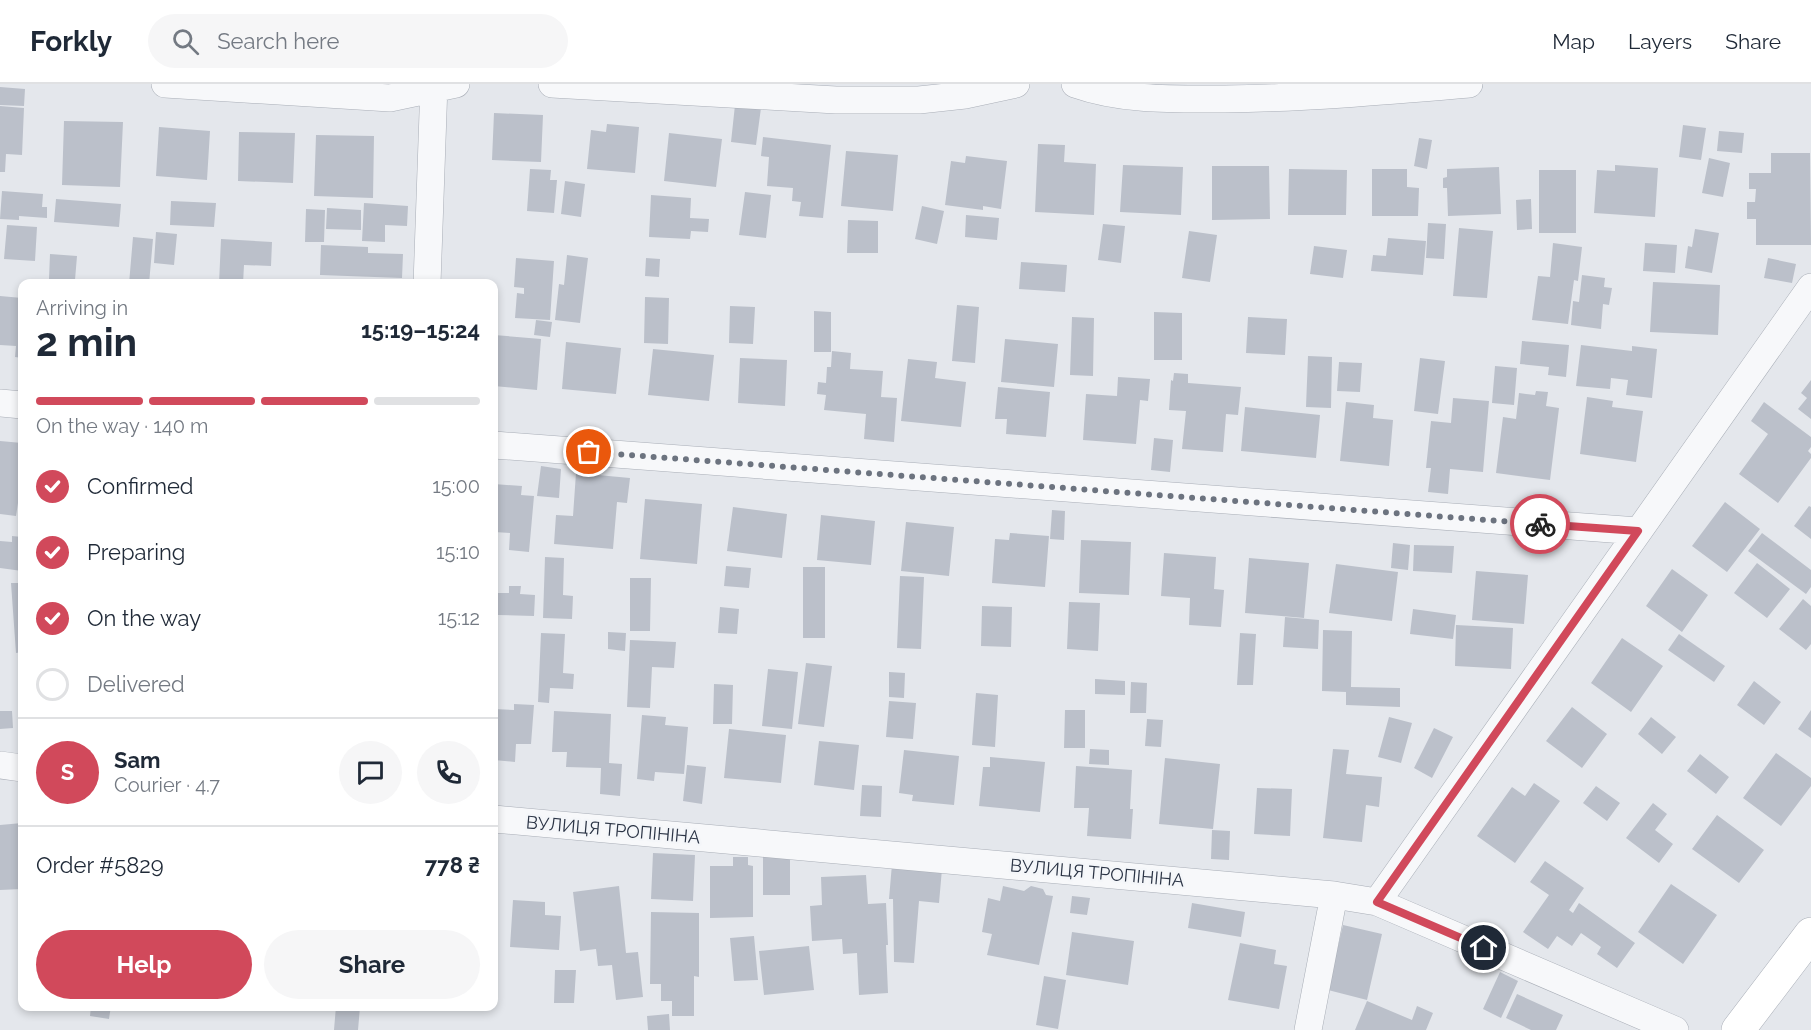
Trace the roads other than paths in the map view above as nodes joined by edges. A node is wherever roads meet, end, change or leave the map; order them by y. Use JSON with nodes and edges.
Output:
{"nodes":[{"id":1,"x":165,"y":84,"type":"edge"},
{"id":2,"x":552,"y":84,"type":"edge"},
{"id":3,"x":1016,"y":84,"type":"edge"},
{"id":4,"x":1075,"y":84,"type":"edge"},
{"id":5,"x":1468,"y":84,"type":"edge"},
{"id":6,"x":441,"y":85,"type":"edge"},
{"id":7,"x":427,"y":279,"type":"edge"},
{"id":8,"x":1811,"y":287,"type":"edge"},
{"id":9,"x":0,"y":403,"type":"edge"},
{"id":10,"x":18,"y":405,"type":"edge"},
{"id":11,"x":498,"y":445,"type":"edge"},
{"id":12,"x":1638,"y":531,"type":"junction"},
{"id":13,"x":0,"y":765,"type":"edge"},
{"id":14,"x":18,"y":767,"type":"edge"},
{"id":15,"x":498,"y":819,"type":"edge"},
{"id":16,"x":1334,"y":895,"type":"junction"},
{"id":17,"x":1377,"y":902,"type":"junction"},
{"id":18,"x":1811,"y":934,"type":"edge"},
{"id":19,"x":1308,"y":1030,"type":"edge"},
{"id":20,"x":1675,"y":1030,"type":"edge"},
{"id":21,"x":1738,"y":1030,"type":"edge"}],
"edges":[{"from":1,"to":6,"type":"street"},
{"from":2,"to":3,"type":"street"},
{"from":4,"to":5,"type":"street"},
{"from":6,"to":7,"type":"street"},
{"from":8,"to":12,"type":"street"},
{"from":9,"to":10,"type":"street"},
{"from":11,"to":12,"type":"street"},
{"from":12,"to":17,"type":"street"},
{"from":13,"to":14,"type":"street"},
{"from":15,"to":16,"type":"street","name":"ВУЛИЦЯ ТРОПІНІНА"},
{"from":16,"to":17,"type":"street","name":"ВУЛИЦЯ ТРОПІНІНА"},
{"from":16,"to":19,"type":"street"},
{"from":17,"to":20,"type":"street","name":"ВУЛИЦЯ ТРОПІНІНА"},
{"from":18,"to":21,"type":"street"}]}
